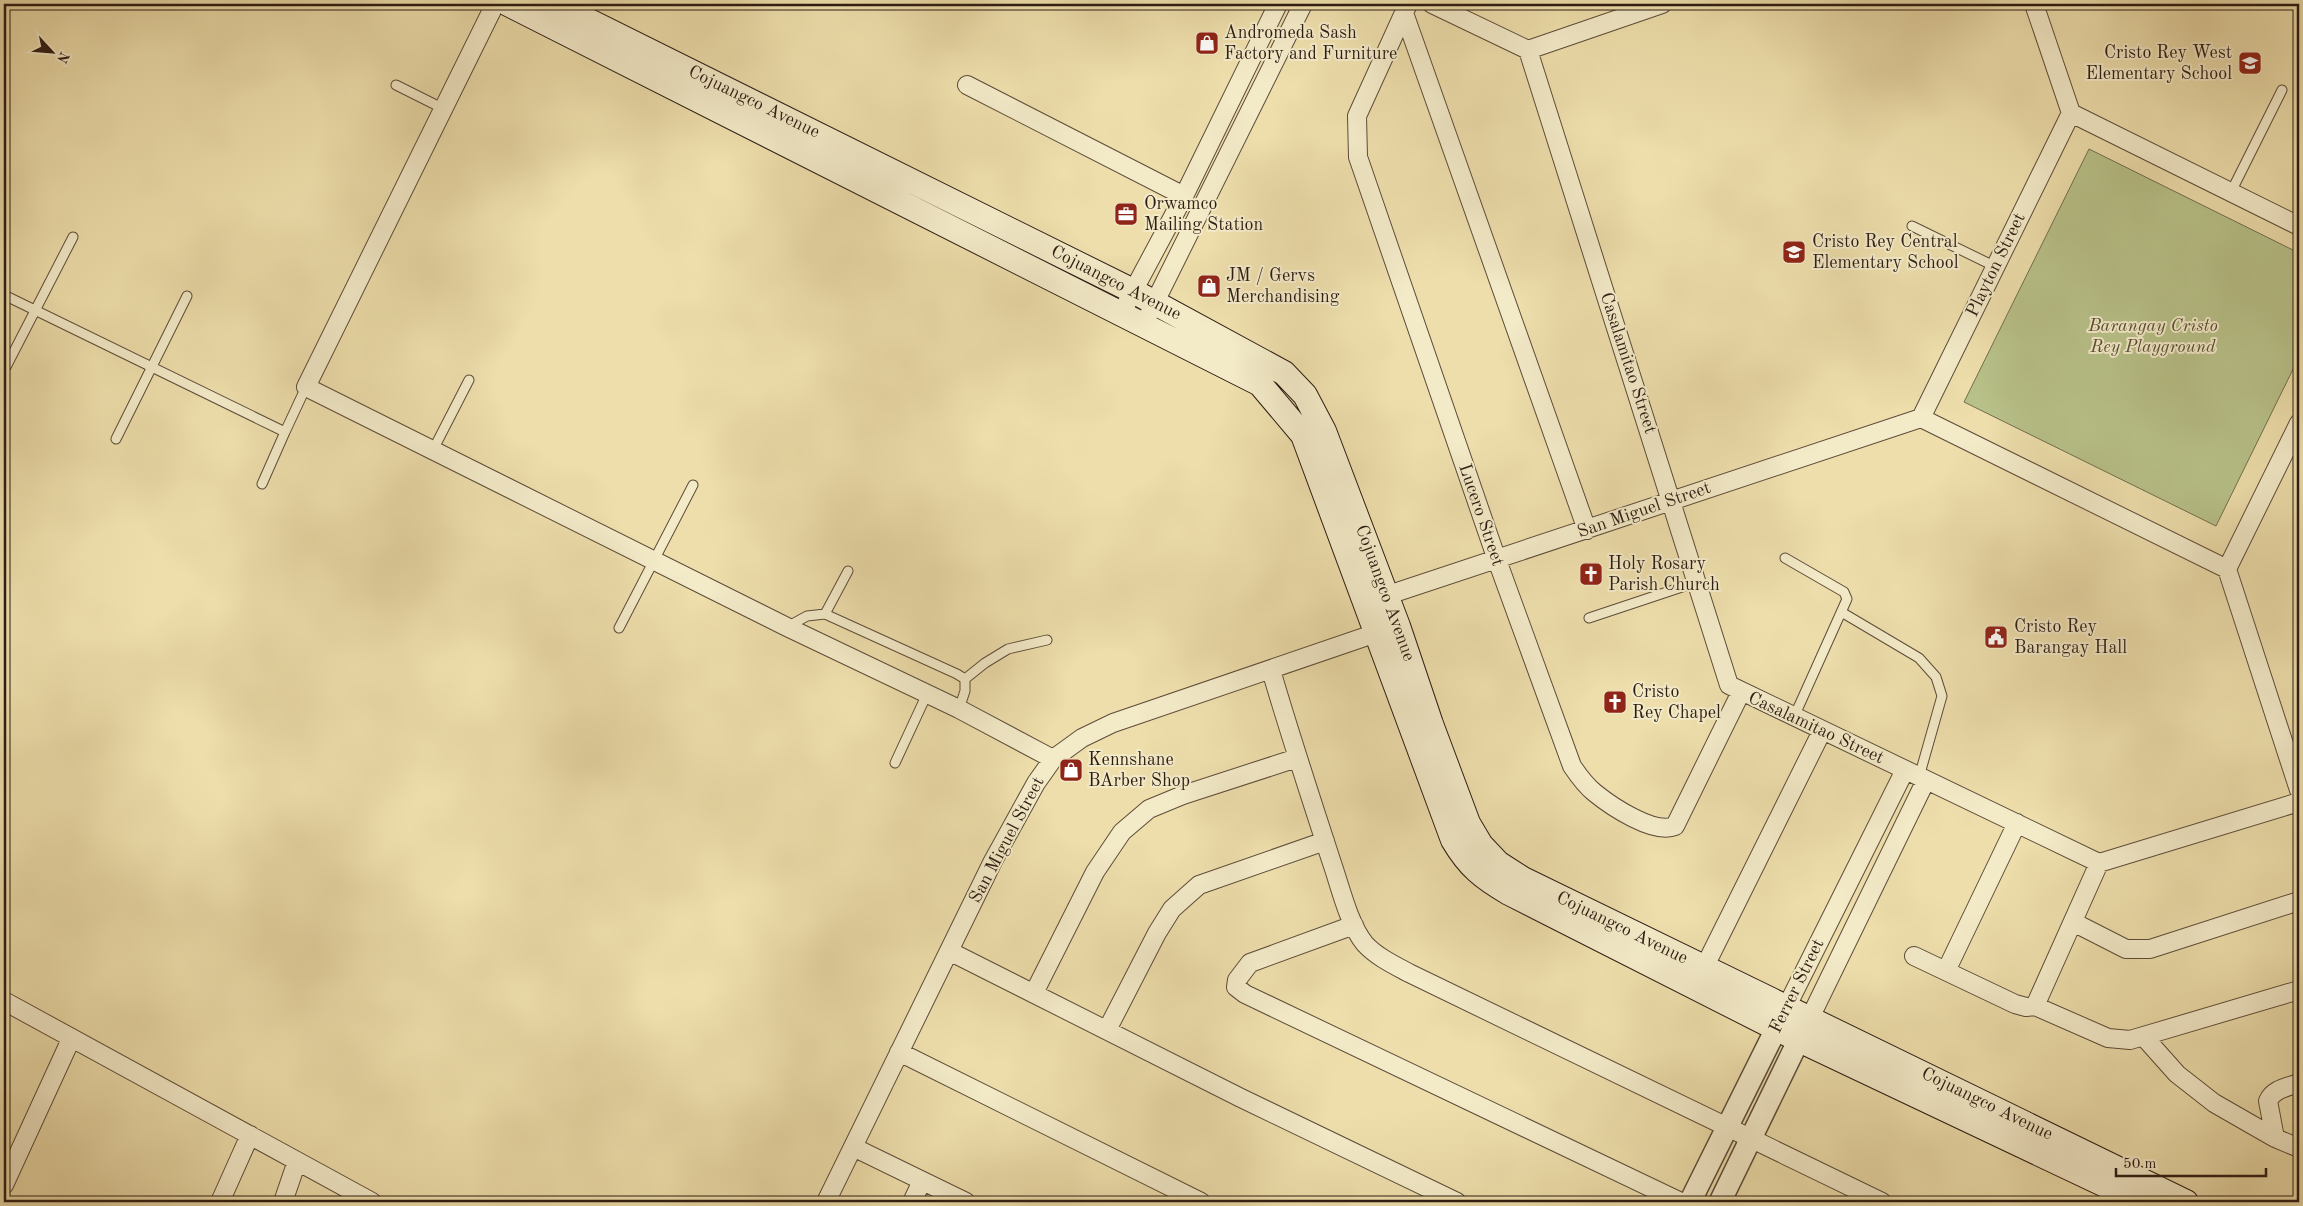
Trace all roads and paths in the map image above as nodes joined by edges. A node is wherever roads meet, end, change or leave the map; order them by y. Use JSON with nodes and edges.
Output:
{"nodes":[{"id":1,"x":495,"y":4,"type":"edge"},
{"id":2,"x":508,"y":4,"type":"edge"},
{"id":3,"x":555,"y":4,"type":"edge"},
{"id":4,"x":1278,"y":4,"type":"edge"},
{"id":5,"x":1304,"y":4,"type":"edge"},
{"id":6,"x":1432,"y":4,"type":"edge"},
{"id":7,"x":1662,"y":4,"type":"edge"},
{"id":8,"x":2034,"y":4,"type":"edge"},
{"id":9,"x":1406,"y":8,"type":"edge"},
{"id":10,"x":1528,"y":50,"type":"junction"},
{"id":11,"x":967,"y":84,"type":"dead end"},
{"id":12,"x":396,"y":85,"type":"dead end"},
{"id":13,"x":2282,"y":90,"type":"dead end"},
{"id":14,"x":444,"y":109,"type":"junction"},
{"id":15,"x":2071,"y":113,"type":"junction"},
{"id":16,"x":2231,"y":192,"type":"junction"},
{"id":17,"x":1184,"y":196,"type":"junction"},
{"id":18,"x":1912,"y":226,"type":"dead end"},
{"id":19,"x":2299,"y":226,"type":"edge"},
{"id":20,"x":72,"y":237,"type":"dead end"},
{"id":21,"x":1996,"y":267,"type":"junction"},
{"id":22,"x":1133,"y":291,"type":"junction"},
{"id":23,"x":4,"y":295,"type":"edge"},
{"id":24,"x":187,"y":296,"type":"dead end"},
{"id":25,"x":1155,"y":302,"type":"junction"},
{"id":26,"x":35,"y":310,"type":"junction"},
{"id":27,"x":1122,"y":312,"type":"junction"},
{"id":28,"x":1143,"y":323,"type":"junction"},
{"id":29,"x":152,"y":366,"type":"junction"},
{"id":30,"x":6,"y":367,"type":"dead end"},
{"id":31,"x":469,"y":380,"type":"dead end"},
{"id":32,"x":306,"y":387,"type":"junction"},
{"id":33,"x":1921,"y":418,"type":"junction"},
{"id":34,"x":2299,"y":423,"type":"edge"},
{"id":35,"x":285,"y":432,"type":"junction"},
{"id":36,"x":116,"y":439,"type":"dead end"},
{"id":37,"x":433,"y":450,"type":"junction"},
{"id":38,"x":262,"y":484,"type":"dead end"},
{"id":39,"x":693,"y":485,"type":"dead end"},
{"id":40,"x":1671,"y":501,"type":"junction"},
{"id":41,"x":1587,"y":530,"type":"junction"},
{"id":42,"x":1785,"y":558,"type":"dead end"},
{"id":43,"x":656,"y":560,"type":"junction"},
{"id":44,"x":1497,"y":560,"type":"junction"},
{"id":45,"x":2227,"y":569,"type":"junction"},
{"id":46,"x":848,"y":571,"type":"dead end"},
{"id":47,"x":1697,"y":582,"type":"junction"},
{"id":48,"x":1376,"y":599,"type":"junction"},
{"id":49,"x":1843,"y":613,"type":"junction"},
{"id":50,"x":825,"y":614,"type":"junction"},
{"id":51,"x":1589,"y":618,"type":"dead end"},
{"id":52,"x":787,"y":627,"type":"junction"},
{"id":53,"x":619,"y":628,"type":"dead end"},
{"id":54,"x":1388,"y":629,"type":"junction"},
{"id":55,"x":1047,"y":640,"type":"dead end"},
{"id":56,"x":1271,"y":670,"type":"junction"},
{"id":57,"x":965,"y":679,"type":"junction"},
{"id":58,"x":1741,"y":692,"type":"junction"},
{"id":59,"x":928,"y":694,"type":"junction"},
{"id":60,"x":959,"y":709,"type":"junction"},
{"id":61,"x":1794,"y":717,"type":"junction"},
{"id":62,"x":1822,"y":730,"type":"junction"},
{"id":63,"x":1297,"y":758,"type":"junction"},
{"id":64,"x":1053,"y":759,"type":"junction"},
{"id":65,"x":895,"y":763,"type":"dead end"},
{"id":66,"x":1916,"y":775,"type":"junction"},
{"id":67,"x":2299,"y":790,"type":"edge"},
{"id":68,"x":2299,"y":802,"type":"edge"},
{"id":69,"x":2016,"y":823,"type":"junction"},
{"id":70,"x":1325,"y":840,"type":"junction"},
{"id":71,"x":2099,"y":863,"type":"junction"},
{"id":72,"x":2299,"y":901,"type":"edge"},
{"id":73,"x":2073,"y":922,"type":"junction"},
{"id":74,"x":1354,"y":925,"type":"junction"},
{"id":75,"x":949,"y":951,"type":"junction"},
{"id":76,"x":1914,"y":956,"type":"dead end"},
{"id":77,"x":1704,"y":968,"type":"junction"},
{"id":78,"x":1946,"y":971,"type":"junction"},
{"id":79,"x":2299,"y":990,"type":"edge"},
{"id":80,"x":1034,"y":993,"type":"junction"},
{"id":81,"x":4,"y":1001,"type":"edge"},
{"id":82,"x":2035,"y":1006,"type":"junction"},
{"id":83,"x":1781,"y":1018,"type":"junction"},
{"id":84,"x":1107,"y":1030,"type":"junction"},
{"id":85,"x":1804,"y":1030,"type":"junction"},
{"id":86,"x":2144,"y":1036,"type":"junction"},
{"id":87,"x":71,"y":1039,"type":"junction"},
{"id":88,"x":899,"y":1052,"type":"junction"},
{"id":89,"x":2299,"y":1083,"type":"edge"},
{"id":90,"x":1727,"y":1127,"type":"junction"},
{"id":91,"x":250,"y":1135,"type":"junction"},
{"id":92,"x":1751,"y":1138,"type":"junction"},
{"id":93,"x":2275,"y":1138,"type":"junction"},
{"id":94,"x":852,"y":1147,"type":"junction"},
{"id":95,"x":2299,"y":1148,"type":"edge"},
{"id":96,"x":297,"y":1162,"type":"junction"},
{"id":97,"x":922,"y":1181,"type":"junction"},
{"id":98,"x":4,"y":1185,"type":"edge"},
{"id":99,"x":220,"y":1202,"type":"edge"},
{"id":100,"x":283,"y":1202,"type":"edge"},
{"id":101,"x":372,"y":1202,"type":"edge"},
{"id":102,"x":826,"y":1202,"type":"edge"},
{"id":103,"x":912,"y":1202,"type":"edge"},
{"id":104,"x":966,"y":1202,"type":"edge"},
{"id":105,"x":1201,"y":1202,"type":"edge"},
{"id":106,"x":1457,"y":1202,"type":"edge"},
{"id":107,"x":1681,"y":1202,"type":"edge"},
{"id":108,"x":1690,"y":1202,"type":"edge"},
{"id":109,"x":1720,"y":1202,"type":"edge"},
{"id":110,"x":1882,"y":1202,"type":"edge"},
{"id":111,"x":2141,"y":1202,"type":"edge"},
{"id":112,"x":2186,"y":1202,"type":"edge"}],
"edges":[{"from":1,"to":14,"type":"street"},
{"from":2,"to":27,"type":"main road","name":"Cojuangco Avenue"},
{"from":3,"to":22,"type":"main road","name":"Cojuangco Avenue"},
{"from":4,"to":17,"type":"street"},
{"from":5,"to":25,"type":"street"},
{"from":6,"to":10,"type":"street"},
{"from":7,"to":10,"type":"street"},
{"from":8,"to":15,"type":"street"},
{"from":9,"to":41,"type":"street"},
{"from":9,"to":44,"type":"street","name":"Lucero Street"},
{"from":10,"to":40,"type":"street","name":"Casalamitao Street"},
{"from":11,"to":17,"type":"street"},
{"from":12,"to":14,"type":"lane"},
{"from":13,"to":16,"type":"lane"},
{"from":14,"to":32,"type":"street"},
{"from":15,"to":16,"type":"street"},
{"from":15,"to":21,"type":"street","name":"Playton Street"},
{"from":16,"to":19,"type":"street"},
{"from":17,"to":22,"type":"street"},
{"from":18,"to":21,"type":"lane"},
{"from":20,"to":26,"type":"lane"},
{"from":21,"to":33,"type":"street","name":"Playton Street"},
{"from":22,"to":25,"type":"main road","name":"Cojuangco Avenue"},
{"from":22,"to":27,"type":"street"},
{"from":23,"to":26,"type":"lane"},
{"from":24,"to":29,"type":"lane"},
{"from":25,"to":28,"type":"street"},
{"from":25,"to":48,"type":"main road","name":"Cojuangco Avenue"},
{"from":26,"to":29,"type":"lane"},
{"from":26,"to":30,"type":"lane"},
{"from":27,"to":28,"type":"main road","name":"Cojuangco Avenue"},
{"from":28,"to":48,"type":"main road","name":"Cojuangco Avenue"},
{"from":29,"to":35,"type":"lane"},
{"from":29,"to":36,"type":"lane"},
{"from":31,"to":37,"type":"lane"},
{"from":32,"to":35,"type":"lane"},
{"from":32,"to":37,"type":"street"},
{"from":33,"to":40,"type":"street","name":"San Miguel Street"},
{"from":33,"to":45,"type":"street"},
{"from":34,"to":45,"type":"street"},
{"from":35,"to":38,"type":"lane"},
{"from":37,"to":43,"type":"street"},
{"from":39,"to":43,"type":"lane"},
{"from":40,"to":41,"type":"street","name":"San Miguel Street"},
{"from":40,"to":47,"type":"street","name":"Casalamitao Street"},
{"from":41,"to":44,"type":"street","name":"San Miguel Street"},
{"from":42,"to":49,"type":"lane"},
{"from":43,"to":52,"type":"street"},
{"from":43,"to":53,"type":"lane"},
{"from":44,"to":48,"type":"street","name":"San Miguel Street"},
{"from":44,"to":58,"type":"street","name":"Lucero Street"},
{"from":45,"to":67,"type":"street"},
{"from":46,"to":50,"type":"lane"},
{"from":47,"to":51,"type":"lane"},
{"from":47,"to":58,"type":"street","name":"Casalamitao Street"},
{"from":48,"to":54,"type":"main road","name":"Cojuangco Avenue"},
{"from":49,"to":61,"type":"lane"},
{"from":49,"to":66,"type":"lane"},
{"from":50,"to":52,"type":"lane"},
{"from":50,"to":57,"type":"lane"},
{"from":52,"to":59,"type":"street"},
{"from":54,"to":56,"type":"street","name":"San Miguel Street"},
{"from":54,"to":77,"type":"main road","name":"Cojuangco Avenue"},
{"from":54,"to":83,"type":"main road","name":"Cojuangco Avenue"},
{"from":55,"to":57,"type":"lane"},
{"from":56,"to":63,"type":"street"},
{"from":56,"to":64,"type":"street","name":"San Miguel Street"},
{"from":57,"to":60,"type":"lane"},
{"from":58,"to":61,"type":"street","name":"Casalamitao Street"},
{"from":59,"to":60,"type":"street"},
{"from":59,"to":65,"type":"lane"},
{"from":60,"to":64,"type":"street"},
{"from":61,"to":62,"type":"street","name":"Casalamitao Street"},
{"from":62,"to":66,"type":"street","name":"Casalamitao Street"},
{"from":62,"to":77,"type":"street"},
{"from":63,"to":70,"type":"street"},
{"from":63,"to":80,"type":"street"},
{"from":64,"to":75,"type":"street","name":"San Miguel Street"},
{"from":66,"to":69,"type":"street","name":"Casalamitao Street"},
{"from":66,"to":83,"type":"street","name":"Ferrer Street"},
{"from":66,"to":85,"type":"street","name":"Ferrer Street"},
{"from":68,"to":71,"type":"street"},
{"from":69,"to":71,"type":"street","name":"Casalamitao Street"},
{"from":69,"to":78,"type":"street"},
{"from":70,"to":74,"type":"street"},
{"from":70,"to":84,"type":"street"},
{"from":71,"to":73,"type":"street"},
{"from":72,"to":73,"type":"street"},
{"from":73,"to":82,"type":"street"},
{"from":74,"to":90,"type":"street"},
{"from":74,"to":107,"type":"street"},
{"from":75,"to":80,"type":"street"},
{"from":75,"to":88,"type":"street","name":"San Miguel Street"},
{"from":76,"to":78,"type":"street"},
{"from":77,"to":83,"type":"main road","name":"Cojuangco Avenue"},
{"from":78,"to":82,"type":"street"},
{"from":79,"to":86,"type":"street"},
{"from":80,"to":84,"type":"street"},
{"from":81,"to":87,"type":"street"},
{"from":82,"to":86,"type":"street"},
{"from":83,"to":85,"type":"main road","name":"Cojuangco Avenue"},
{"from":83,"to":90,"type":"street","name":"Ferrer Street"},
{"from":84,"to":106,"type":"street"},
{"from":85,"to":92,"type":"street","name":"Ferrer Street"},
{"from":85,"to":111,"type":"main road","name":"Cojuangco Avenue"},
{"from":85,"to":112,"type":"main road","name":"Cojuangco Avenue"},
{"from":86,"to":93,"type":"street"},
{"from":87,"to":91,"type":"street"},
{"from":87,"to":98,"type":"street"},
{"from":88,"to":94,"type":"street","name":"San Miguel Street"},
{"from":88,"to":105,"type":"street"},
{"from":89,"to":93,"type":"street"},
{"from":90,"to":92,"type":"street"},
{"from":90,"to":108,"type":"street","name":"Ferrer Street"},
{"from":91,"to":96,"type":"street"},
{"from":91,"to":99,"type":"street"},
{"from":92,"to":109,"type":"street","name":"Ferrer Street"},
{"from":92,"to":110,"type":"street"},
{"from":93,"to":95,"type":"street"},
{"from":94,"to":97,"type":"street"},
{"from":94,"to":102,"type":"street","name":"San Miguel Street"},
{"from":96,"to":100,"type":"street"},
{"from":96,"to":101,"type":"street"},
{"from":97,"to":103,"type":"street"},
{"from":97,"to":104,"type":"street"}]}
